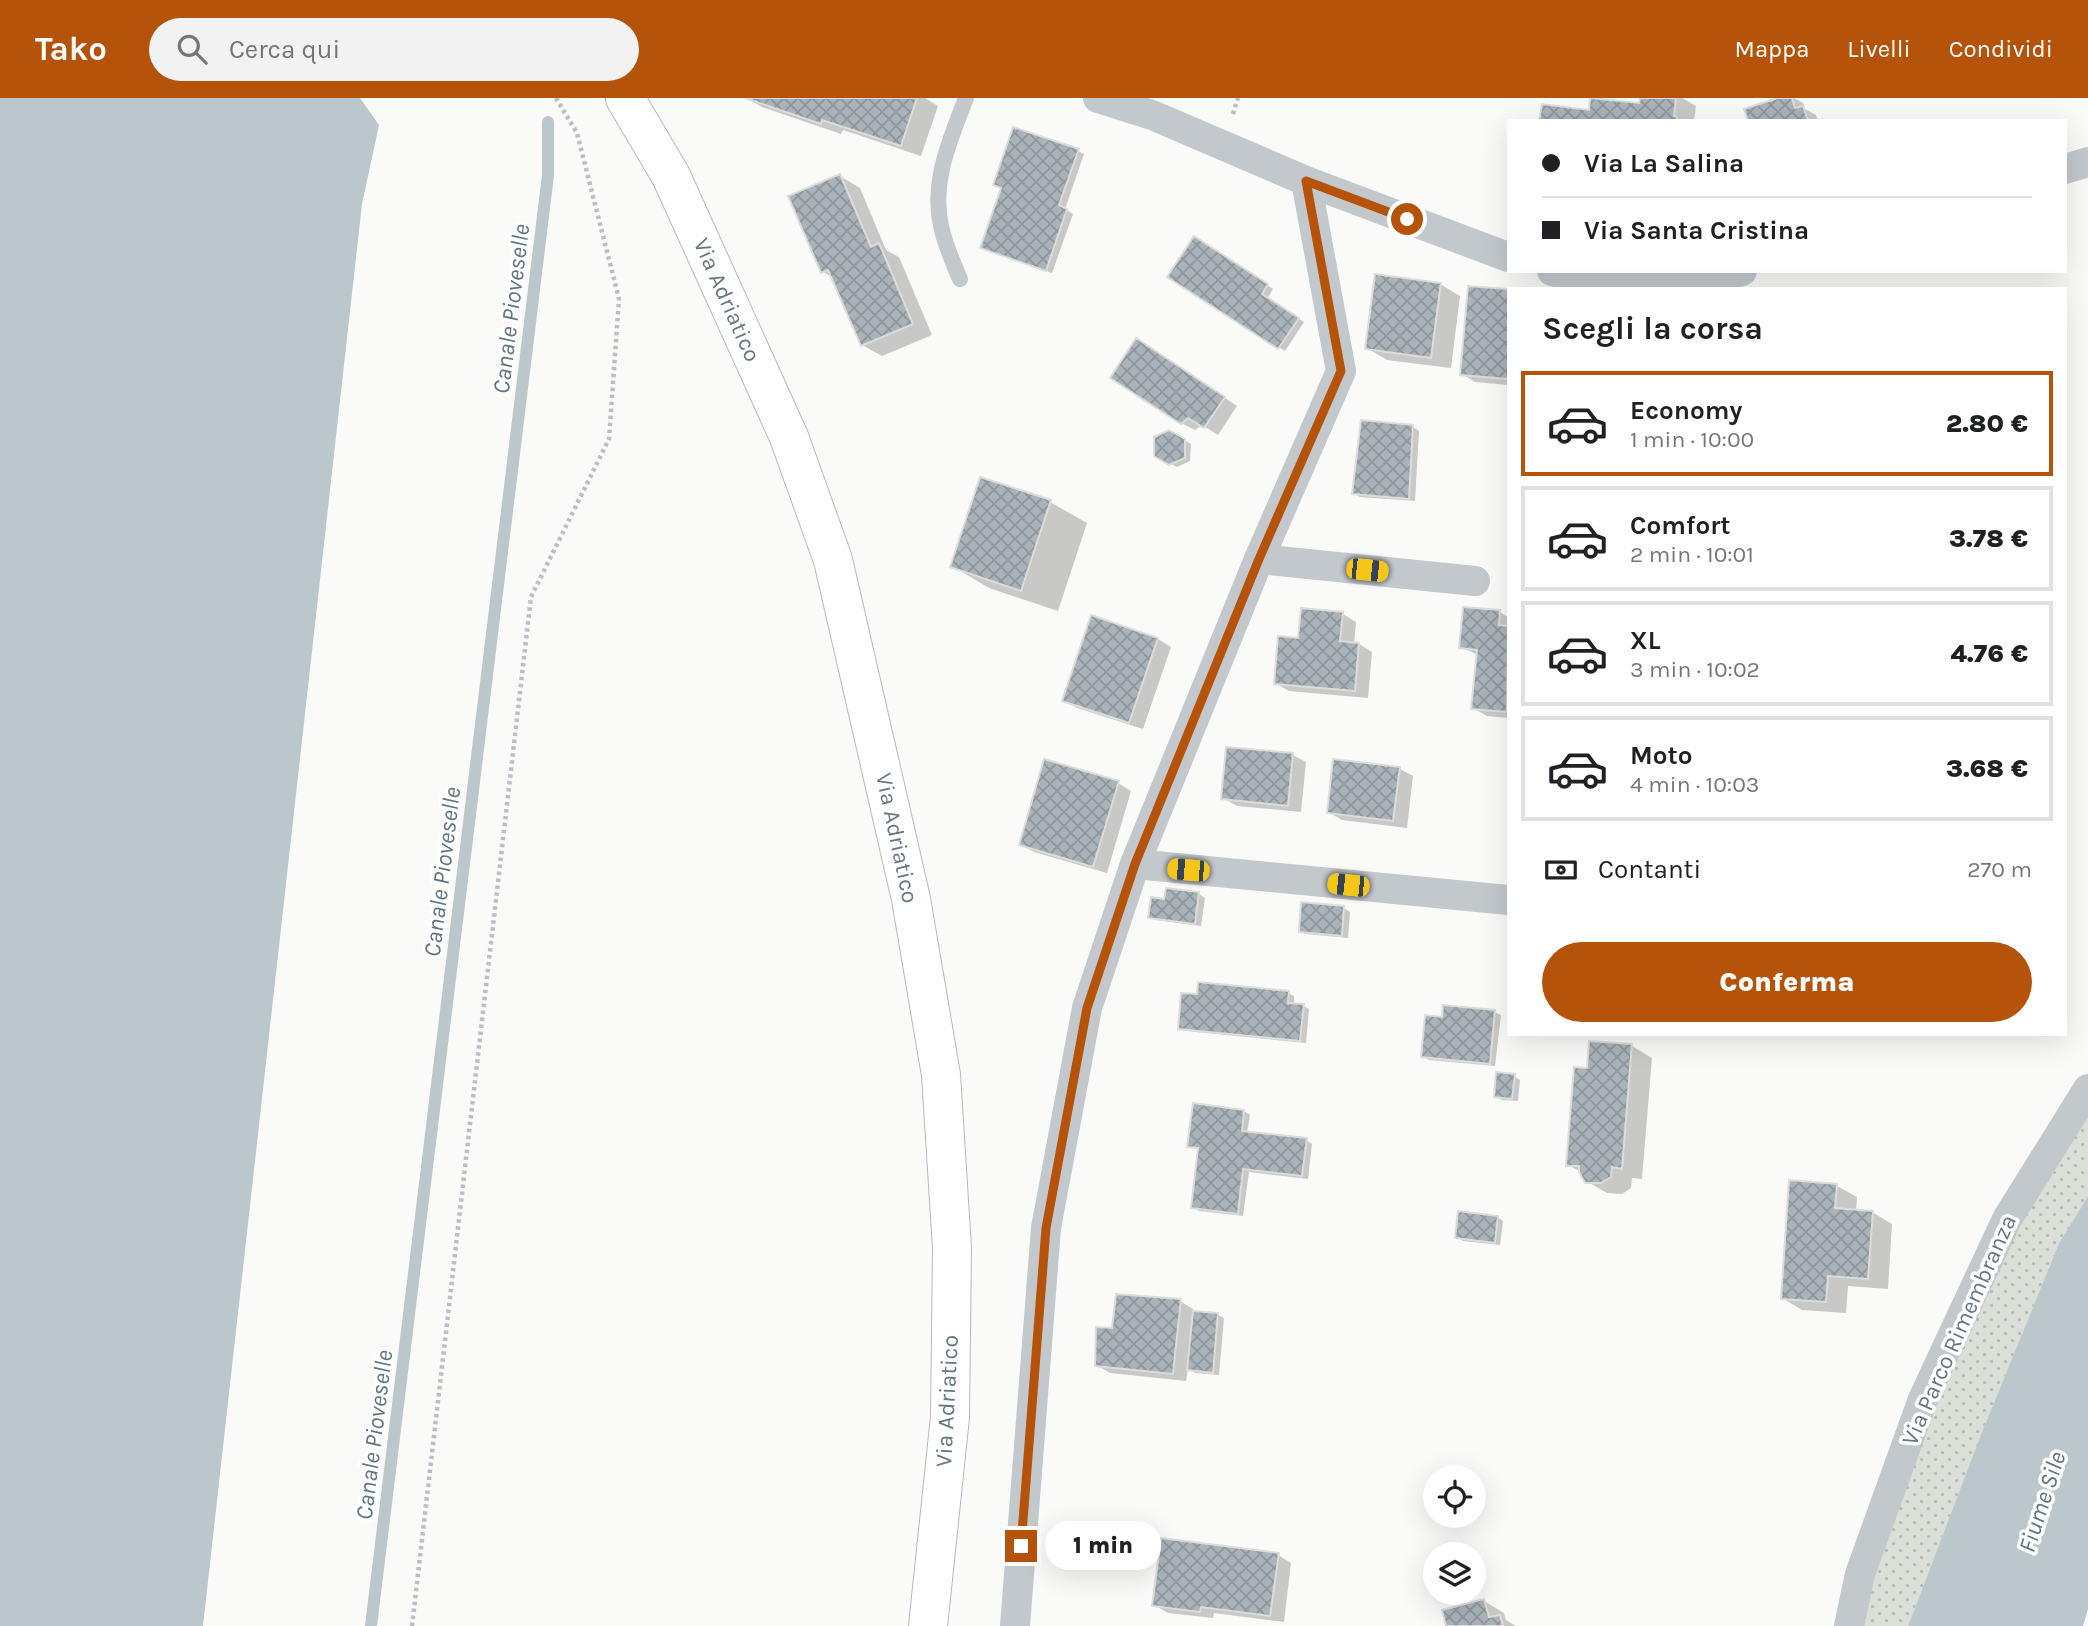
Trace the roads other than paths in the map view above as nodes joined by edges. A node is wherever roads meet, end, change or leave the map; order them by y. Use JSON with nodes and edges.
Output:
{"nodes":[{"id":1,"x":625,"y":98,"type":"edge"},
{"id":2,"x":966,"y":98,"type":"edge"},
{"id":3,"x":1098,"y":98,"type":"edge"},
{"id":4,"x":1154,"y":106,"type":"edge"},
{"id":5,"x":2088,"y":162,"type":"edge"},
{"id":6,"x":2067,"y":168,"type":"edge"},
{"id":7,"x":1306,"y":181,"type":"junction"},
{"id":8,"x":1507,"y":257,"type":"edge"},
{"id":9,"x":1560,"y":273,"type":"edge"},
{"id":10,"x":1736,"y":273,"type":"edge"},
{"id":11,"x":960,"y":279,"type":"dead end"},
{"id":12,"x":1615,"y":287,"type":"edge"},
{"id":13,"x":1615,"y":287,"type":"edge"},
{"id":14,"x":1259,"y":559,"type":"junction"},
{"id":15,"x":1475,"y":580,"type":"dead end"},
{"id":16,"x":1135,"y":864,"type":"junction"},
{"id":17,"x":1507,"y":900,"type":"edge"},
{"id":18,"x":2088,"y":1089,"type":"edge"},
{"id":19,"x":928,"y":1626,"type":"edge"},
{"id":20,"x":1015,"y":1626,"type":"edge"},
{"id":21,"x":1849,"y":1626,"type":"edge"}],
"edges":[{"from":1,"to":19,"type":"main road","name":"Via Adriatico"},
{"from":2,"to":11,"type":"lane"},
{"from":3,"to":4,"type":"street"},
{"from":4,"to":7,"type":"street"},
{"from":5,"to":6,"type":"street"},
{"from":7,"to":8,"type":"street"},
{"from":7,"to":14,"type":"street"},
{"from":9,"to":12,"type":"street"},
{"from":10,"to":13,"type":"street"},
{"from":14,"to":15,"type":"street"},
{"from":14,"to":16,"type":"street"},
{"from":16,"to":17,"type":"street"},
{"from":16,"to":20,"type":"street"},
{"from":18,"to":21,"type":"street","name":"Via Parco Rimembranza"}]}
